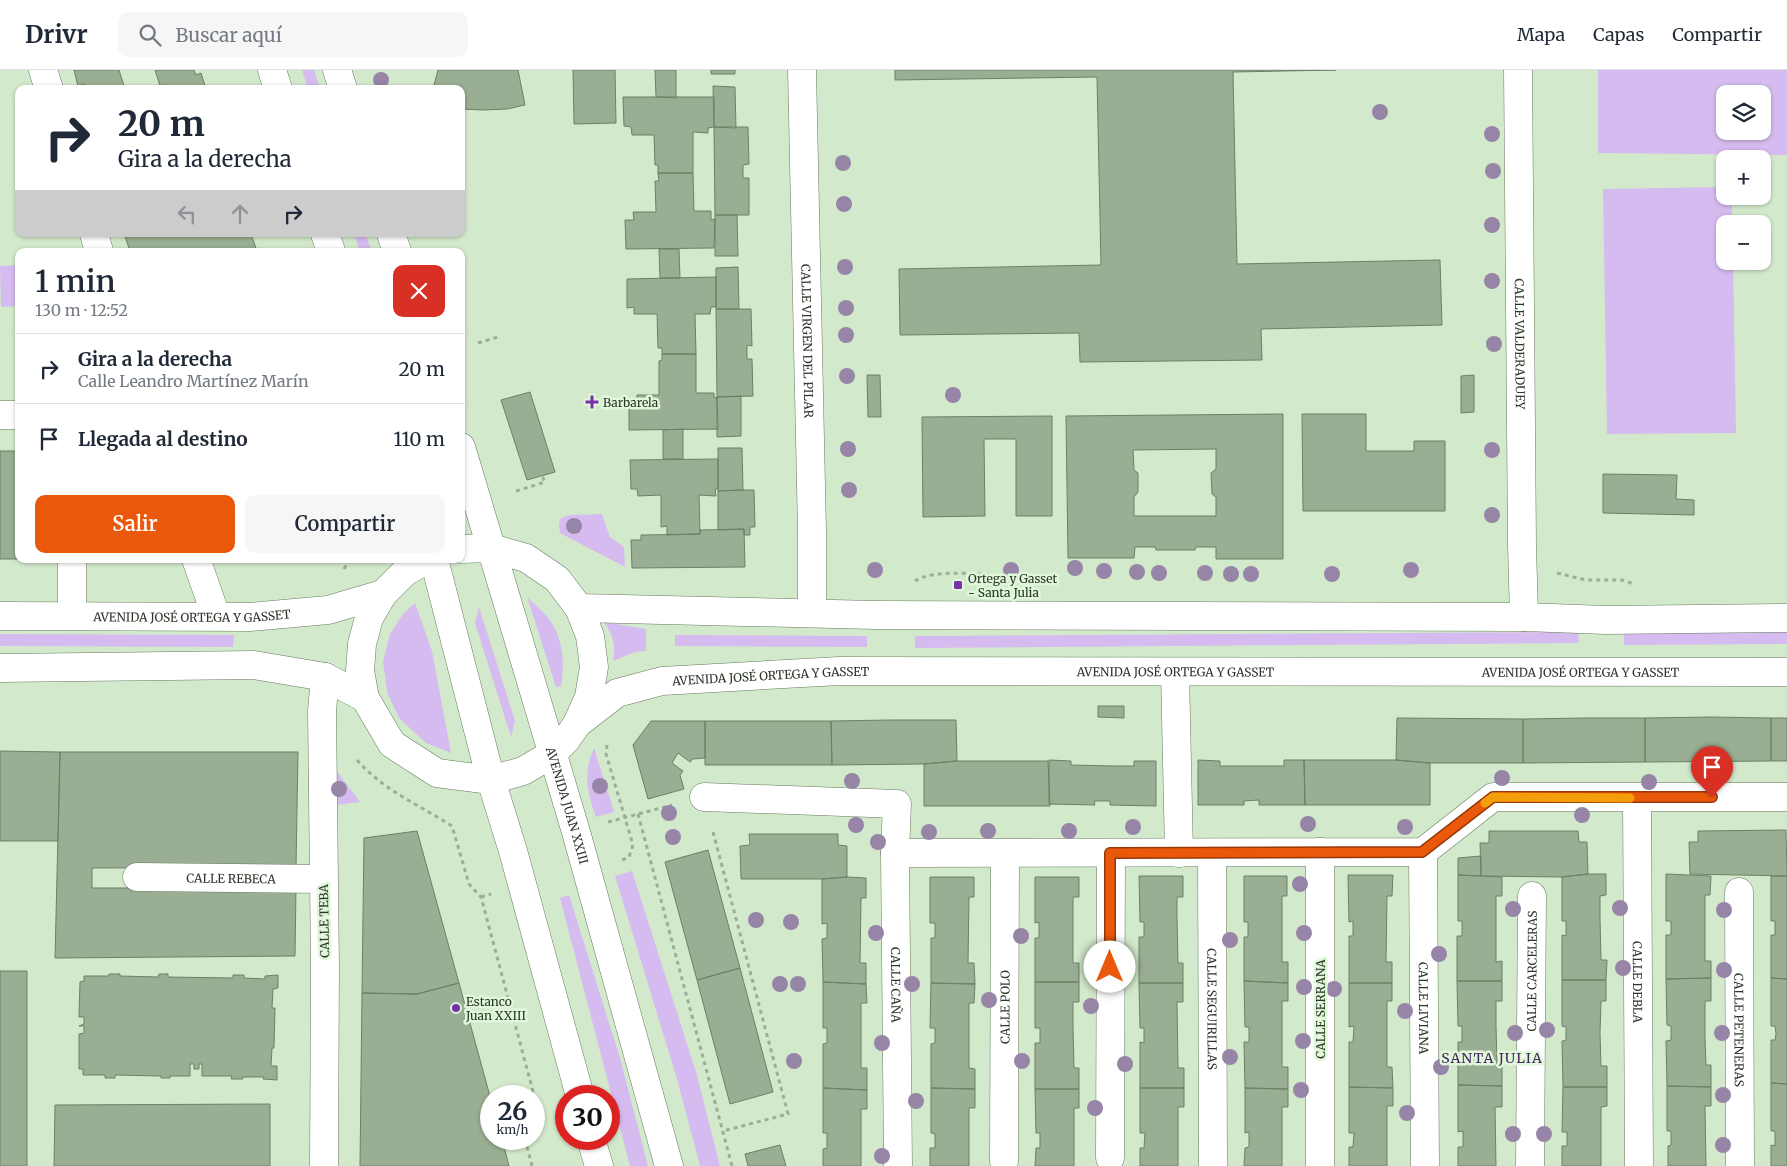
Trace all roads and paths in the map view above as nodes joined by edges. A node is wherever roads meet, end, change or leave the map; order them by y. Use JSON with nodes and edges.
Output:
{"nodes":[{"id":1,"x":43,"y":70,"type":"edge"},
{"id":2,"x":272,"y":70,"type":"edge"},
{"id":3,"x":337,"y":70,"type":"edge"},
{"id":4,"x":802,"y":70,"type":"edge"},
{"id":5,"x":1518,"y":70,"type":"edge"},
{"id":6,"x":48,"y":85,"type":"edge"},
{"id":7,"x":277,"y":85,"type":"edge"},
{"id":8,"x":342,"y":85,"type":"edge"},
{"id":9,"x":498,"y":337,"type":"dead end"},
{"id":10,"x":478,"y":343,"type":"dead end"},
{"id":11,"x":0,"y":415,"type":"edge"},
{"id":12,"x":15,"y":415,"type":"edge"},
{"id":13,"x":465,"y":460,"type":"edge"},
{"id":14,"x":542,"y":476,"type":"dead end"},
{"id":15,"x":516,"y":491,"type":"dead end"},
{"id":16,"x":491,"y":548,"type":"junction"},
{"id":17,"x":465,"y":549,"type":"edge"},
{"id":18,"x":72,"y":563,"type":"edge"},
{"id":19,"x":197,"y":563,"type":"edge"},
{"id":20,"x":347,"y":563,"type":"edge"},
{"id":21,"x":421,"y":563,"type":"edge"},
{"id":22,"x":435,"y":563,"type":"edge"},
{"id":23,"x":339,"y":575,"type":"dead end"},
{"id":24,"x":383,"y":594,"type":"junction"},
{"id":25,"x":579,"y":608,"type":"junction"},
{"id":26,"x":812,"y":612,"type":"junction"},
{"id":27,"x":0,"y":616,"type":"edge"},
{"id":28,"x":72,"y":616,"type":"junction"},
{"id":29,"x":216,"y":616,"type":"junction"},
{"id":30,"x":1524,"y":617,"type":"junction"},
{"id":31,"x":1787,"y":618,"type":"edge"},
{"id":32,"x":0,"y":668,"type":"edge"},
{"id":33,"x":1175,"y":672,"type":"junction"},
{"id":34,"x":1787,"y":672,"type":"edge"},
{"id":35,"x":325,"y":677,"type":"junction"},
{"id":36,"x":365,"y":698,"type":"junction"},
{"id":37,"x":577,"y":724,"type":"junction"},
{"id":38,"x":552,"y":754,"type":"junction"},
{"id":39,"x":354,"y":757,"type":"dead end"},
{"id":40,"x":491,"y":780,"type":"junction"},
{"id":41,"x":704,"y":797,"type":"junction"},
{"id":42,"x":1787,"y":797,"type":"edge"},
{"id":43,"x":1637,"y":798,"type":"junction"},
{"id":44,"x":638,"y":814,"type":"junction"},
{"id":45,"x":576,"y":832,"type":"junction"},
{"id":46,"x":1320,"y":852,"type":"junction"},
{"id":47,"x":1422,"y":852,"type":"junction"},
{"id":48,"x":895,"y":853,"type":"junction"},
{"id":49,"x":1005,"y":853,"type":"junction"},
{"id":50,"x":1110,"y":853,"type":"junction"},
{"id":51,"x":1178,"y":853,"type":"junction"},
{"id":52,"x":1212,"y":853,"type":"junction"},
{"id":53,"x":137,"y":877,"type":"dead end"},
{"id":54,"x":323,"y":879,"type":"junction"},
{"id":55,"x":1739,"y":892,"type":"dead end"},
{"id":56,"x":1532,"y":896,"type":"dead end"},
{"id":57,"x":531,"y":1085,"type":"edge"},
{"id":58,"x":577,"y":1085,"type":"edge"},
{"id":59,"x":723,"y":1131,"type":"junction"},
{"id":60,"x":528,"y":1150,"type":"edge"},
{"id":61,"x":594,"y":1150,"type":"edge"},
{"id":62,"x":1110,"y":1158,"type":"dead end"},
{"id":63,"x":1004,"y":1161,"type":"dead end"},
{"id":64,"x":324,"y":1166,"type":"edge"},
{"id":65,"x":532,"y":1166,"type":"edge"},
{"id":66,"x":598,"y":1166,"type":"edge"},
{"id":67,"x":669,"y":1166,"type":"edge"},
{"id":68,"x":732,"y":1166,"type":"edge"},
{"id":69,"x":898,"y":1166,"type":"edge"},
{"id":70,"x":1213,"y":1166,"type":"edge"},
{"id":71,"x":1320,"y":1166,"type":"edge"},
{"id":72,"x":1425,"y":1166,"type":"edge"},
{"id":73,"x":1530,"y":1166,"type":"edge"},
{"id":74,"x":1639,"y":1166,"type":"edge"},
{"id":75,"x":1740,"y":1166,"type":"edge"}],
"edges":[{"from":1,"to":6,"type":"street"},
{"from":2,"to":7,"type":"street"},
{"from":3,"to":8,"type":"street"},
{"from":4,"to":26,"type":"street","name":"CALLE VIRGEN DEL PILAR"},
{"from":5,"to":30,"type":"street","name":"CALLE VALDERADUEY"},
{"from":9,"to":10,"type":"path"},
{"from":11,"to":12,"type":"street"},
{"from":13,"to":16,"type":"street","name":"AVENIDA JUAN XXIII"},
{"from":14,"to":15,"type":"path"},
{"from":16,"to":17,"type":"street"},
{"from":16,"to":25,"type":"street"},
{"from":16,"to":38,"type":"street","name":"AVENIDA JUAN XXIII"},
{"from":18,"to":28,"type":"street"},
{"from":19,"to":29,"type":"street"},
{"from":20,"to":23,"type":"path"},
{"from":21,"to":24,"type":"street"},
{"from":22,"to":40,"type":"street"},
{"from":24,"to":29,"type":"street","name":"AVENIDA JOSÉ ORTEGA Y GASSET"},
{"from":24,"to":36,"type":"street"},
{"from":25,"to":26,"type":"street"},
{"from":25,"to":37,"type":"street"},
{"from":26,"to":30,"type":"street"},
{"from":27,"to":28,"type":"street","name":"AVENIDA JOSÉ ORTEGA Y GASSET"},
{"from":28,"to":29,"type":"street","name":"AVENIDA JOSÉ ORTEGA Y GASSET"},
{"from":30,"to":31,"type":"street"},
{"from":32,"to":35,"type":"street"},
{"from":33,"to":34,"type":"street","name":"AVENIDA JOSÉ ORTEGA Y GASSET"},
{"from":33,"to":37,"type":"street","name":"AVENIDA JOSÉ ORTEGA Y GASSET"},
{"from":33,"to":51,"type":"street"},
{"from":35,"to":36,"type":"street"},
{"from":35,"to":54,"type":"street","name":"CALLE TEBA"},
{"from":36,"to":40,"type":"street"},
{"from":37,"to":38,"type":"street"},
{"from":38,"to":40,"type":"street"},
{"from":38,"to":45,"type":"street","name":"AVENIDA JUAN XXIII"},
{"from":39,"to":57,"type":"path"},
{"from":40,"to":58,"type":"street"},
{"from":41,"to":44,"type":"path"},
{"from":41,"to":48,"type":"street","name":"CALLE CAÑA"},
{"from":41,"to":59,"type":"path"},
{"from":42,"to":43,"type":"street"},
{"from":43,"to":47,"type":"street"},
{"from":43,"to":74,"type":"street","name":"CALLE DEBLA"},
{"from":44,"to":45,"type":"path"},
{"from":44,"to":59,"type":"path"},
{"from":45,"to":67,"type":"street","name":"AVENIDA JUAN XXIII"},
{"from":46,"to":47,"type":"street"},
{"from":46,"to":52,"type":"street"},
{"from":46,"to":71,"type":"street","name":"CALLE SERRANA"},
{"from":47,"to":72,"type":"street","name":"CALLE LIVIANA"},
{"from":48,"to":49,"type":"street"},
{"from":48,"to":69,"type":"street","name":"CALLE CAÑA"},
{"from":49,"to":50,"type":"street"},
{"from":49,"to":63,"type":"street","name":"CALLE POLO"},
{"from":50,"to":51,"type":"street"},
{"from":50,"to":62,"type":"street"},
{"from":51,"to":52,"type":"street"},
{"from":52,"to":70,"type":"street","name":"CALLE SEGUIRILLAS"},
{"from":53,"to":54,"type":"street","name":"CALLE REBECA"},
{"from":54,"to":64,"type":"street","name":"CALLE TEBA"},
{"from":55,"to":75,"type":"street","name":"CALLE PETENERAS"},
{"from":56,"to":73,"type":"street","name":"CALLE CARCELERAS"},
{"from":59,"to":68,"type":"path"},
{"from":60,"to":65,"type":"path"},
{"from":61,"to":66,"type":"street"}]}
